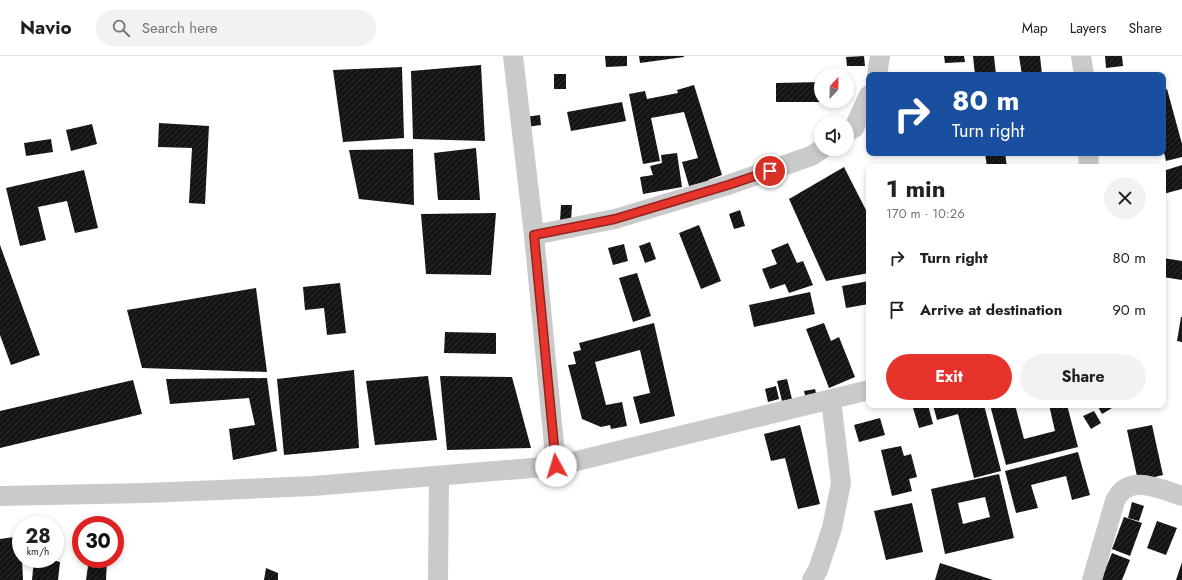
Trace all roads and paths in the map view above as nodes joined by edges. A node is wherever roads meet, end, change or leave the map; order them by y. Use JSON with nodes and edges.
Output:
{"nodes":[{"id":1,"x":513,"y":56,"type":"edge"},
{"id":2,"x":880,"y":56,"type":"edge"},
{"id":3,"x":1081,"y":56,"type":"edge"},
{"id":4,"x":877,"y":72,"type":"edge"},
{"id":5,"x":1084,"y":72,"type":"edge"},
{"id":6,"x":866,"y":102,"type":"edge"},
{"id":7,"x":854,"y":128,"type":"edge"},
{"id":8,"x":814,"y":154,"type":"edge"},
{"id":9,"x":534,"y":235,"type":"junction"},
{"id":10,"x":866,"y":391,"type":"edge"},
{"id":11,"x":831,"y":400,"type":"junction"},
{"id":12,"x":556,"y":466,"type":"junction"},
{"id":13,"x":439,"y":476,"type":"junction"},
{"id":14,"x":0,"y":496,"type":"edge"},
{"id":15,"x":1182,"y":496,"type":"edge"},
{"id":16,"x":438,"y":580,"type":"edge"},
{"id":17,"x":812,"y":580,"type":"edge"},
{"id":18,"x":1092,"y":580,"type":"edge"}],
"edges":[{"from":1,"to":9,"type":"street"},
{"from":2,"to":4,"type":"street"},
{"from":3,"to":5,"type":"street"},
{"from":6,"to":7,"type":"street"},
{"from":8,"to":9,"type":"street"},
{"from":9,"to":12,"type":"street"},
{"from":10,"to":11,"type":"street"},
{"from":11,"to":12,"type":"street"},
{"from":11,"to":17,"type":"street"},
{"from":12,"to":13,"type":"street"},
{"from":13,"to":14,"type":"street"},
{"from":13,"to":16,"type":"street"},
{"from":15,"to":18,"type":"street"}]}
